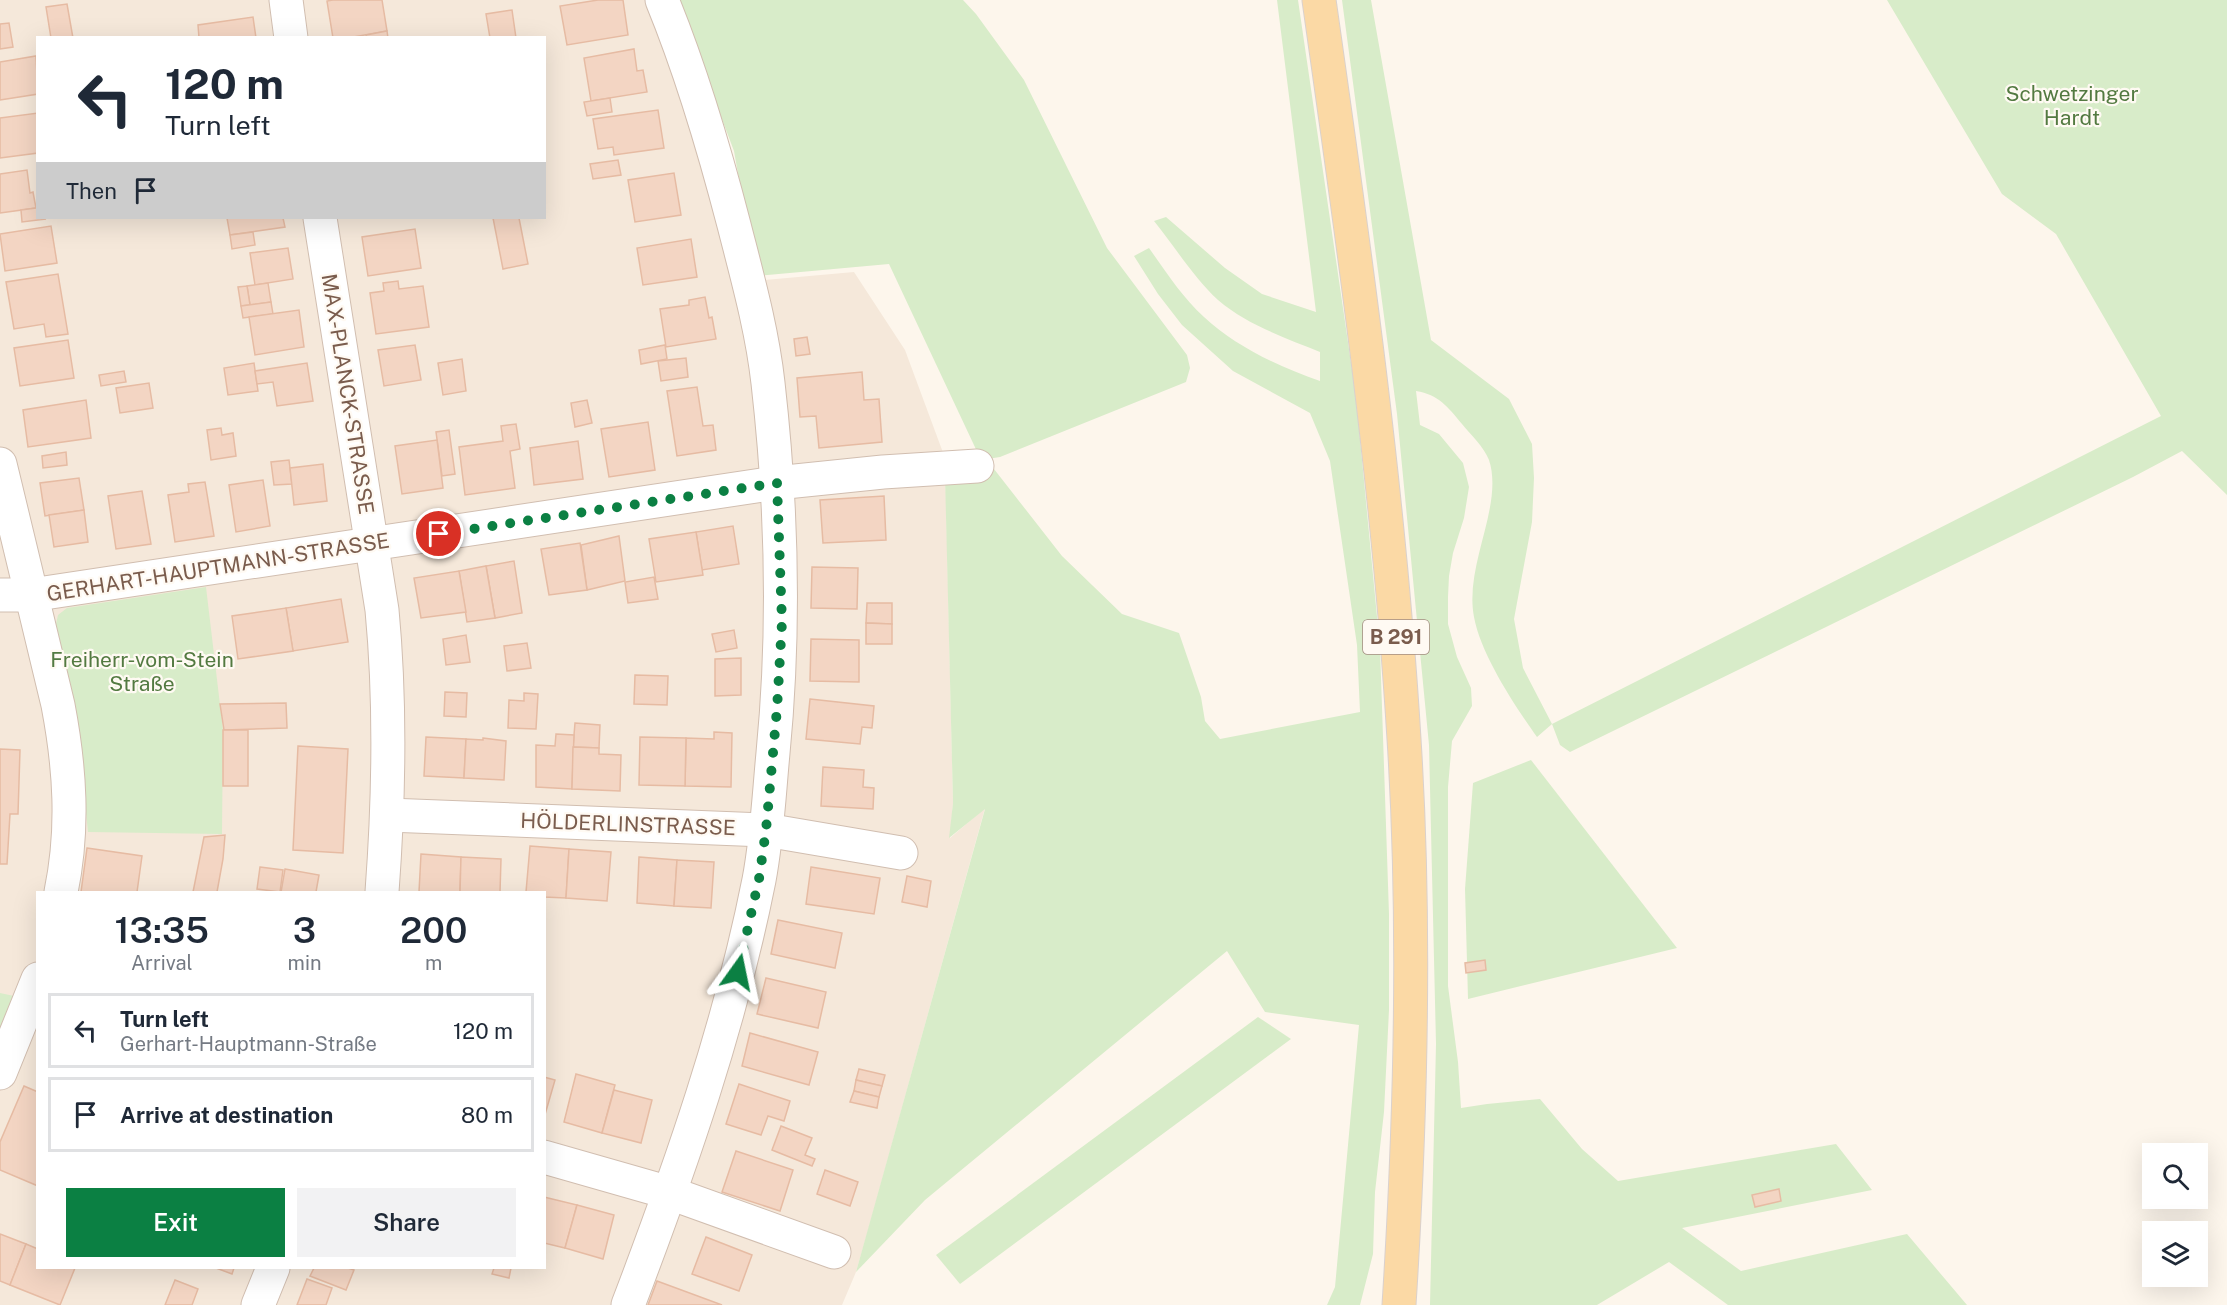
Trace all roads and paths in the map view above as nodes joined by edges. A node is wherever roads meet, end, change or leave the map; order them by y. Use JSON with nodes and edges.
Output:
{"nodes":[{"id":1,"x":286,"y":0,"type":"edge"},
{"id":2,"x":662,"y":0,"type":"edge"},
{"id":3,"x":1319,"y":0,"type":"edge"},
{"id":4,"x":291,"y":36,"type":"edge"},
{"id":5,"x":320,"y":219,"type":"edge"},
{"id":6,"x":0,"y":464,"type":"edge"},
{"id":7,"x":977,"y":466,"type":"dead end"},
{"id":8,"x":777,"y":483,"type":"junction"},
{"id":9,"x":372,"y":544,"type":"junction"},
{"id":10,"x":15,"y":595,"type":"edge"},
{"id":11,"x":388,"y":815,"type":"junction"},
{"id":12,"x":766,"y":830,"type":"junction"},
{"id":13,"x":901,"y":853,"type":"dead end"},
{"id":14,"x":61,"y":891,"type":"edge"},
{"id":15,"x":382,"y":891,"type":"edge"},
{"id":16,"x":36,"y":984,"type":"edge"},
{"id":17,"x":0,"y":1072,"type":"edge"},
{"id":18,"x":546,"y":1158,"type":"edge"},
{"id":19,"x":670,"y":1193,"type":"junction"},
{"id":20,"x":834,"y":1252,"type":"dead end"},
{"id":21,"x":273,"y":1269,"type":"edge"},
{"id":22,"x":1396,"y":1296,"type":"edge"},
{"id":23,"x":258,"y":1305,"type":"edge"},
{"id":24,"x":628,"y":1305,"type":"edge"}],
"edges":[{"from":1,"to":4,"type":"street"},
{"from":2,"to":8,"type":"street"},
{"from":3,"to":22,"type":"main road","number":"B 291"},
{"from":5,"to":9,"type":"street","name":"MAX-PLANCK-STRASSE"},
{"from":6,"to":10,"type":"street"},
{"from":7,"to":8,"type":"street","name":"GERHART-HAUPTMANN-STRASSE"},
{"from":8,"to":9,"type":"street","name":"GERHART-HAUPTMANN-STRASSE"},
{"from":8,"to":12,"type":"street"},
{"from":9,"to":10,"type":"street","name":"GERHART-HAUPTMANN-STRASSE"},
{"from":9,"to":11,"type":"street","name":"MAX-PLANCK-STRASSE"},
{"from":10,"to":14,"type":"street"},
{"from":11,"to":12,"type":"street","name":"HÖLDERLINSTRASSE"},
{"from":11,"to":15,"type":"street","name":"MAX-PLANCK-STRASSE"},
{"from":12,"to":13,"type":"street","name":"HÖLDERLINSTRASSE"},
{"from":12,"to":19,"type":"street"},
{"from":16,"to":17,"type":"street"},
{"from":18,"to":19,"type":"street"},
{"from":19,"to":20,"type":"street"},
{"from":19,"to":24,"type":"street"},
{"from":21,"to":23,"type":"street"}]}
